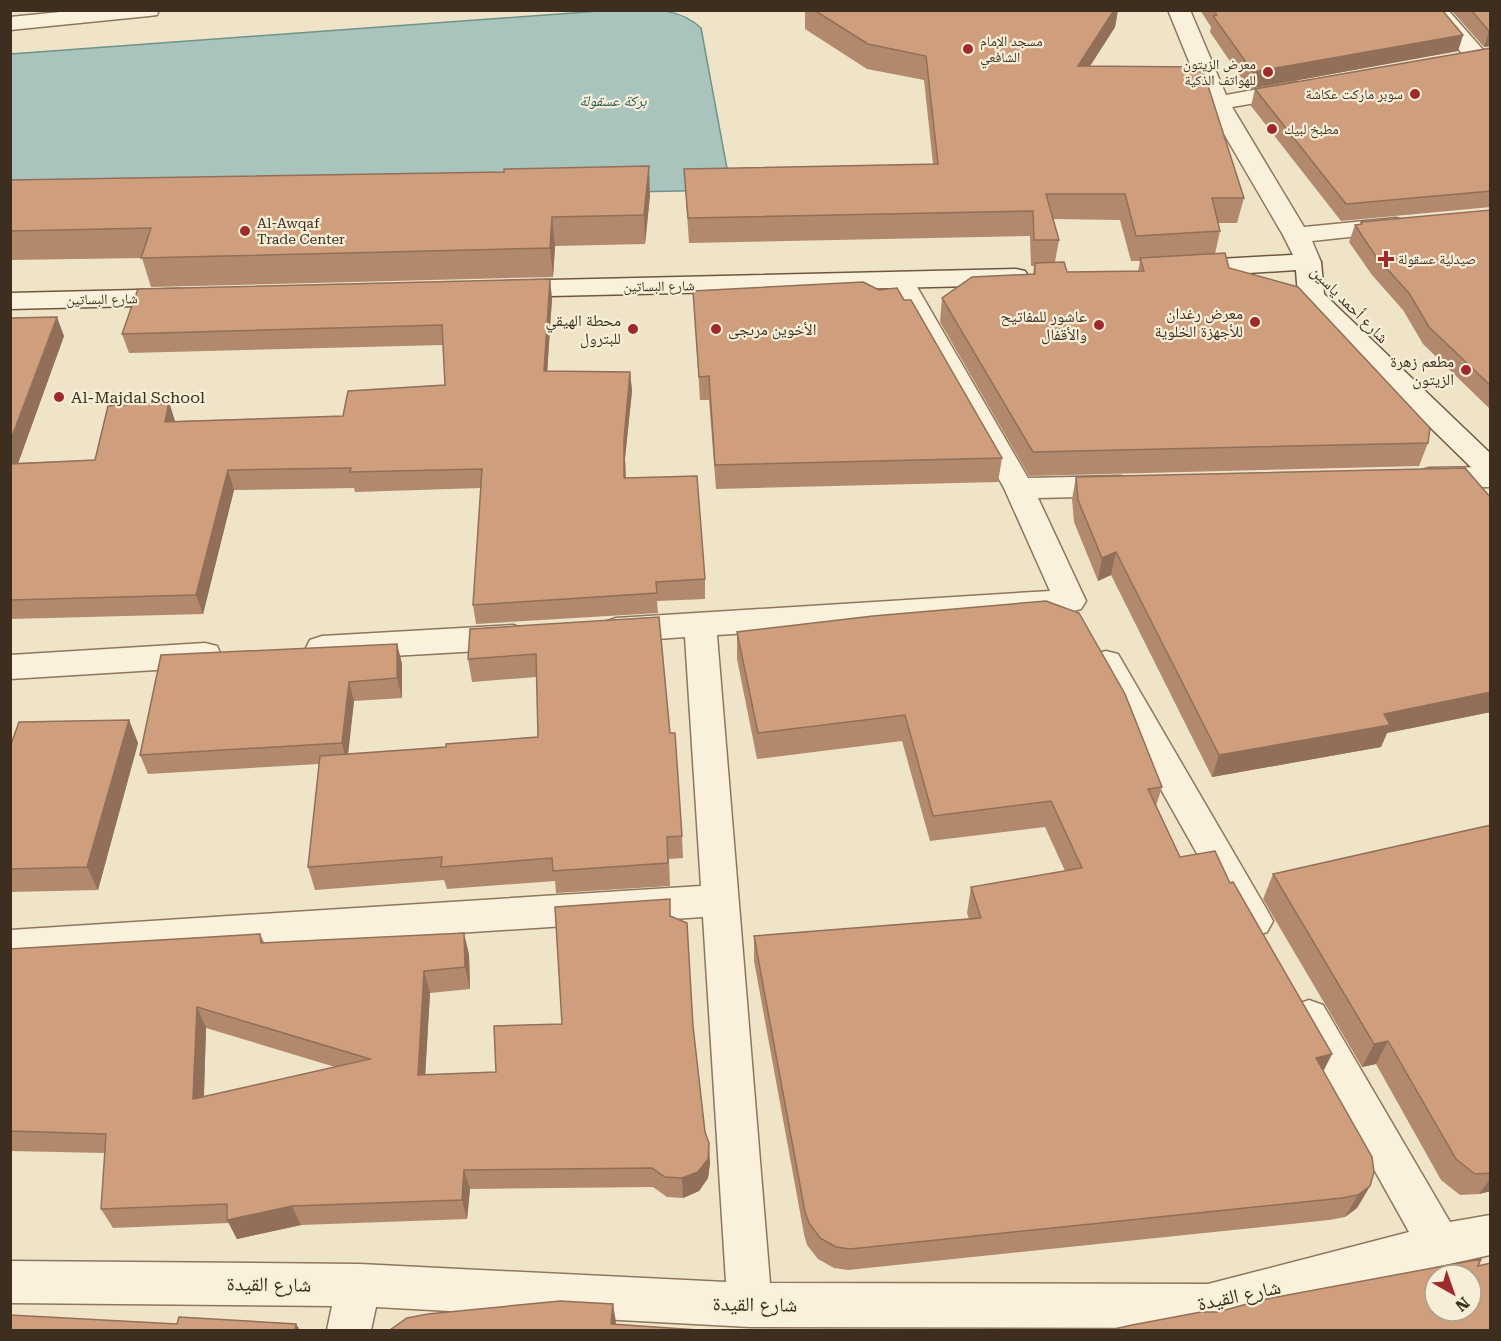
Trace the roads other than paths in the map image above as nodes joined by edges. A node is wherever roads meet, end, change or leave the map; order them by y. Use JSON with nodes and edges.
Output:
{"nodes":[{"id":1,"x":149,"y":10,"type":"edge"},
{"id":2,"x":1179,"y":10,"type":"edge"},
{"id":3,"x":1436,"y":10,"type":"edge"},
{"id":4,"x":10,"y":24,"type":"edge"},
{"id":5,"x":1484,"y":56,"type":"edge"},
{"id":6,"x":1453,"y":61,"type":"edge"},
{"id":7,"x":1324,"y":84,"type":"edge"},
{"id":8,"x":1218,"y":103,"type":"junction"},
{"id":9,"x":1422,"y":224,"type":"edge"},
{"id":10,"x":1296,"y":235,"type":"junction"},
{"id":11,"x":1308,"y":261,"type":"junction"},
{"id":12,"x":1158,"y":270,"type":"edge"},
{"id":13,"x":1044,"y":276,"type":"edge"},
{"id":14,"x":900,"y":280,"type":"junction"},
{"id":15,"x":485,"y":290,"type":"edge"},
{"id":16,"x":200,"y":297,"type":"edge"},
{"id":17,"x":10,"y":301,"type":"edge"},
{"id":18,"x":1491,"y":446,"type":"edge"},
{"id":19,"x":1491,"y":469,"type":"edge"},
{"id":20,"x":1491,"y":477,"type":"edge"},
{"id":21,"x":1396,"y":479,"type":"edge"},
{"id":22,"x":1148,"y":485,"type":"edge"},
{"id":23,"x":1019,"y":489,"type":"junction"},
{"id":24,"x":1070,"y":601,"type":"junction"},
{"id":25,"x":700,"y":625,"type":"junction"},
{"id":26,"x":582,"y":633,"type":"edge"},
{"id":27,"x":546,"y":635,"type":"edge"},
{"id":28,"x":296,"y":650,"type":"edge"},
{"id":29,"x":237,"y":653,"type":"edge"},
{"id":30,"x":10,"y":667,"type":"edge"},
{"id":31,"x":720,"y":900,"type":"junction"},
{"id":32,"x":10,"y":946,"type":"edge"},
{"id":33,"x":1491,"y":1235,"type":"edge"},
{"id":34,"x":1440,"y":1245,"type":"junction"},
{"id":35,"x":10,"y":1282,"type":"edge"},
{"id":36,"x":359,"y":1285,"type":"junction"},
{"id":37,"x":750,"y":1305,"type":"junction"},
{"id":38,"x":349,"y":1330,"type":"edge"}],
"edges":[{"from":1,"to":4,"type":"street"},
{"from":2,"to":8,"type":"street"},
{"from":3,"to":5,"type":"street"},
{"from":5,"to":6,"type":"street"},
{"from":7,"to":8,"type":"street"},
{"from":8,"to":10,"type":"street"},
{"from":9,"to":10,"type":"street"},
{"from":10,"to":11,"type":"street"},
{"from":11,"to":12,"type":"street"},
{"from":11,"to":18,"type":"street","name":"شارع أحمد ياسين"},
{"from":11,"to":19,"type":"street","name":"شارع أحمد ياسين"},
{"from":13,"to":14,"type":"street","name":"شارع البساتين"},
{"from":14,"to":15,"type":"street","name":"شارع البساتين"},
{"from":14,"to":23,"type":"street"},
{"from":16,"to":17,"type":"street","name":"شارع البساتين"},
{"from":20,"to":21,"type":"street"},
{"from":22,"to":23,"type":"street"},
{"from":23,"to":24,"type":"street"},
{"from":24,"to":25,"type":"street"},
{"from":24,"to":34,"type":"street"},
{"from":25,"to":26,"type":"street"},
{"from":25,"to":31,"type":"street"},
{"from":27,"to":28,"type":"street"},
{"from":29,"to":30,"type":"street"},
{"from":31,"to":32,"type":"street"},
{"from":31,"to":37,"type":"street"},
{"from":33,"to":34,"type":"street","name":"شارع القيدة"},
{"from":34,"to":37,"type":"street","name":"شارع القيدة"},
{"from":35,"to":36,"type":"street","name":"شارع القيدة"},
{"from":36,"to":37,"type":"street","name":"شارع القيدة"},
{"from":36,"to":38,"type":"street"}]}
